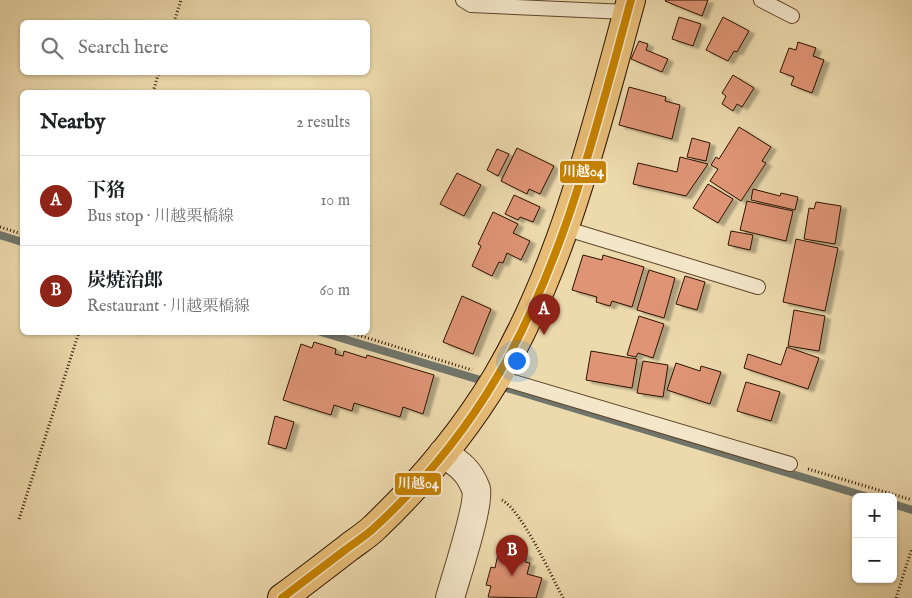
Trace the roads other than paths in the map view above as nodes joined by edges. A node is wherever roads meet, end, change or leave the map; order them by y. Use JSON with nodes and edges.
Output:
{"nodes":[{"id":1,"x":463,"y":0,"type":"edge"},
{"id":2,"x":761,"y":0,"type":"edge"},
{"id":3,"x":629,"y":6,"type":"edge"},
{"id":4,"x":792,"y":16,"type":"dead end"},
{"id":5,"x":564,"y":228,"type":"junction"},
{"id":6,"x":758,"y":287,"type":"dead end"},
{"id":7,"x":497,"y":377,"type":"junction"},
{"id":8,"x":443,"y":453,"type":"junction"},
{"id":9,"x":790,"y":464,"type":"road end"},
{"id":10,"x":282,"y":598,"type":"edge"},
{"id":11,"x":450,"y":598,"type":"edge"}],
"edges":[{"from":1,"to":3,"type":"lane"},
{"from":2,"to":4,"type":"lane"},
{"from":3,"to":5,"type":"main road"},
{"from":5,"to":6,"type":"lane"},
{"from":5,"to":7,"type":"main road"},
{"from":7,"to":8,"type":"main road"},
{"from":7,"to":9,"type":"lane"},
{"from":8,"to":10,"type":"main road"},
{"from":8,"to":11,"type":"street"}]}
